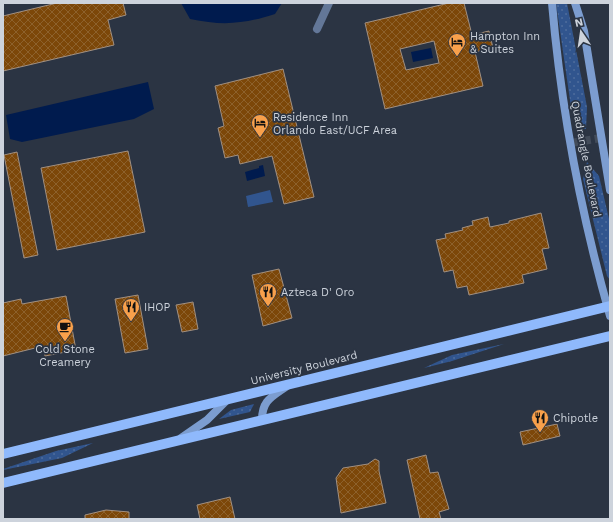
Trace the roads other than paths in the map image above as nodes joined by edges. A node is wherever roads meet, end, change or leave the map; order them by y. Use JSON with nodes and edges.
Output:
{"nodes":[{"id":1,"x":330,"y":3,"type":"edge"},
{"id":2,"x":552,"y":3,"type":"edge"},
{"id":3,"x":575,"y":3,"type":"edge"},
{"id":4,"x":317,"y":29,"type":"dead end"},
{"id":5,"x":610,"y":190,"type":"edge"},
{"id":6,"x":609,"y":310,"type":"edge"},
{"id":7,"x":610,"y":336,"type":"edge"},
{"id":8,"x":289,"y":384,"type":"junction"},
{"id":9,"x":227,"y":400,"type":"junction"},
{"id":10,"x":262,"y":420,"type":"junction"},
{"id":11,"x":177,"y":441,"type":"junction"},
{"id":12,"x":3,"y":454,"type":"edge"},
{"id":13,"x":3,"y":483,"type":"edge"}],
"edges":[{"from":1,"to":4,"type":"street"},
{"from":2,"to":6,"type":"street","name":"Quadrangle Boulevard"},
{"from":3,"to":5,"type":"street","name":"Quadrangle Boulevard"},
{"from":6,"to":8,"type":"main road","name":"University Boulevard"},
{"from":7,"to":10,"type":"main road"},
{"from":8,"to":9,"type":"main road","name":"University Boulevard"},
{"from":8,"to":10,"type":"street"},
{"from":9,"to":11,"type":"street"},
{"from":9,"to":12,"type":"main road","name":"University Boulevard"},
{"from":10,"to":11,"type":"main road"},
{"from":11,"to":13,"type":"main road"}]}
